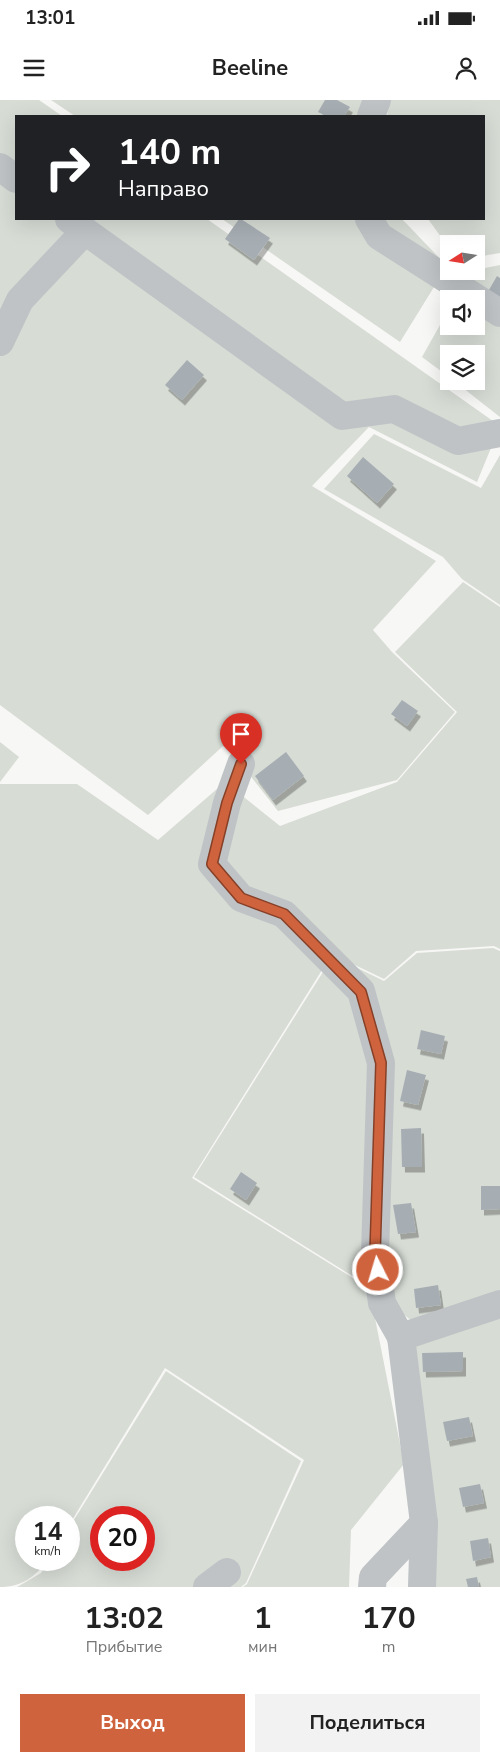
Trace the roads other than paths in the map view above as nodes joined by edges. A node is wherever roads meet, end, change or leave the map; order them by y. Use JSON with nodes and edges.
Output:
{"nodes":[{"id":1,"x":377,"y":100,"type":"edge"},
{"id":2,"x":371,"y":115,"type":"edge"},
{"id":3,"x":0,"y":167,"type":"edge"},
{"id":4,"x":15,"y":178,"type":"edge"},
{"id":5,"x":370,"y":220,"type":"edge"},
{"id":6,"x":77,"y":225,"type":"edge"},
{"id":7,"x":500,"y":312,"type":"edge"},
{"id":8,"x":0,"y":342,"type":"edge"},
{"id":9,"x":500,"y":433,"type":"edge"},
{"id":10,"x":241,"y":764,"type":"dead end"},
{"id":11,"x":500,"y":1304,"type":"edge"},
{"id":12,"x":401,"y":1337,"type":"junction"},
{"id":13,"x":424,"y":1523,"type":"junction"},
{"id":14,"x":372,"y":1587,"type":"edge"},
{"id":15,"x":422,"y":1587,"type":"edge"}],
"edges":[{"from":1,"to":2,"type":"lane"},
{"from":3,"to":4,"type":"lane"},
{"from":5,"to":7,"type":"lane"},
{"from":6,"to":8,"type":"lane"},
{"from":6,"to":9,"type":"lane"},
{"from":10,"to":12,"type":"lane"},
{"from":11,"to":12,"type":"lane"},
{"from":12,"to":13,"type":"lane"},
{"from":13,"to":14,"type":"lane"},
{"from":13,"to":15,"type":"lane"}]}
